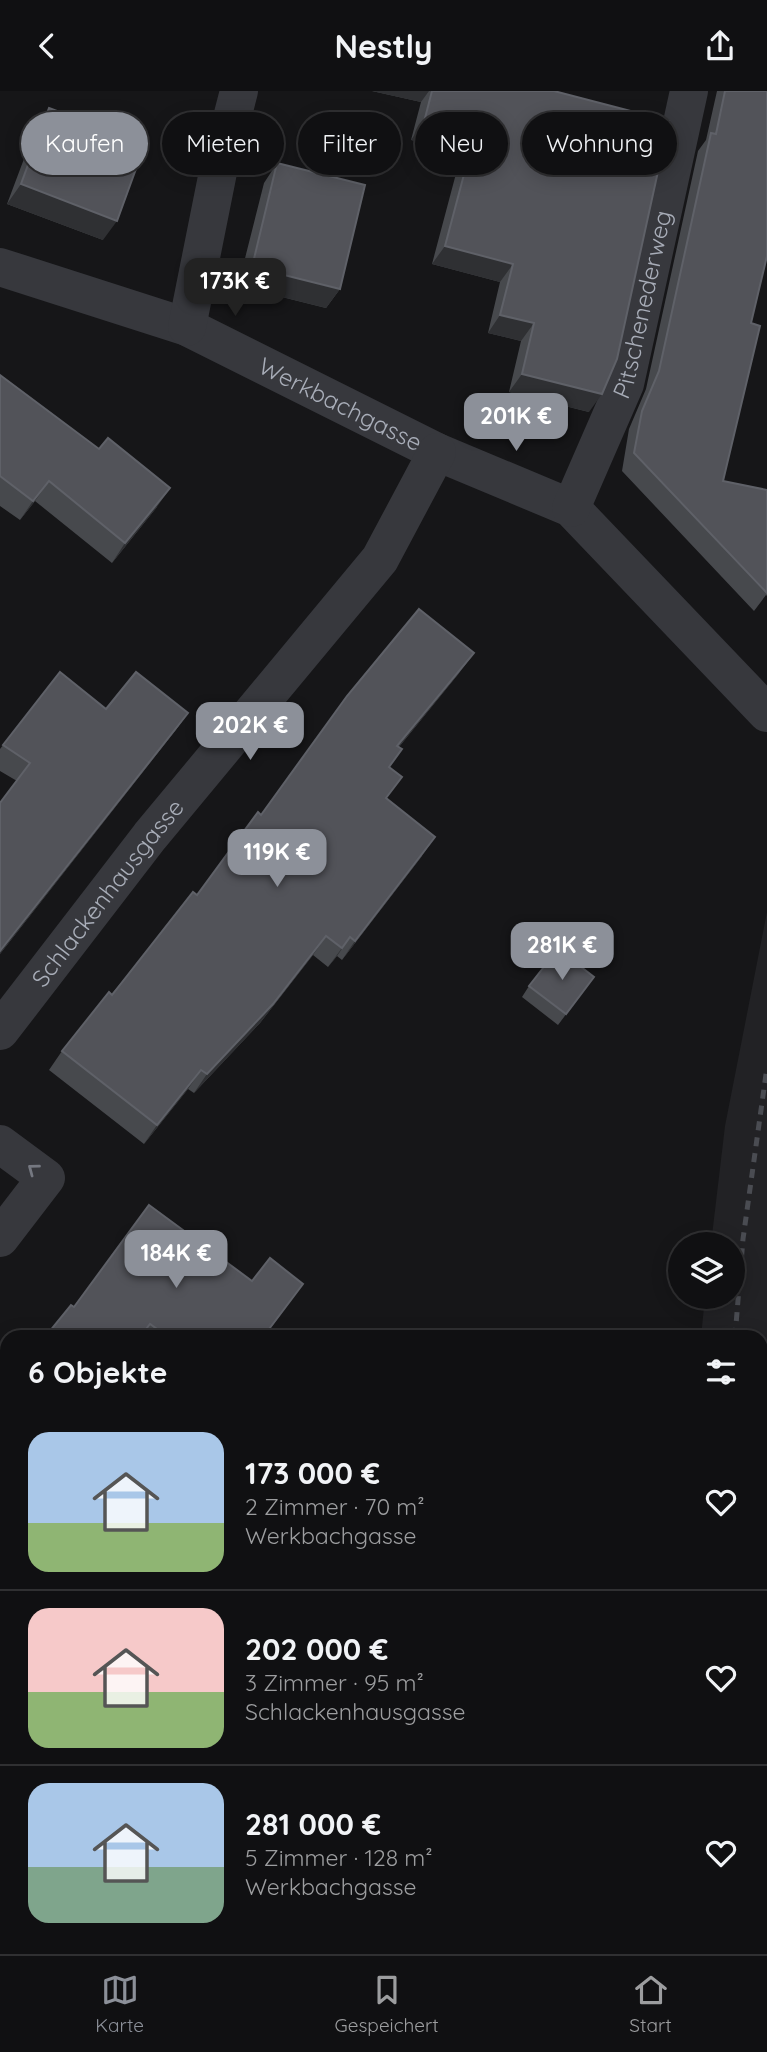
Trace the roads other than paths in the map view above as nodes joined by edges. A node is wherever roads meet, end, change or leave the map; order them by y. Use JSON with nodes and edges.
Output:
{"nodes":[{"id":1,"x":239,"y":91,"type":"edge"},
{"id":2,"x":689,"y":91,"type":"edge"},
{"id":3,"x":0,"y":267,"type":"edge"},
{"id":4,"x":187,"y":327,"type":"junction"},
{"id":5,"x":437,"y":452,"type":"junction"},
{"id":6,"x":571,"y":508,"type":"junction"},
{"id":7,"x":767,"y":713,"type":"edge"},
{"id":8,"x":0,"y":1031,"type":"edge"},
{"id":9,"x":0,"y":1144,"type":"edge"},
{"id":10,"x":0,"y":1238,"type":"edge"}],
"edges":[{"from":1,"to":4,"type":"street"},
{"from":2,"to":6,"type":"street","name":"Pitschenederweg"},
{"from":3,"to":4,"type":"street","name":"Werkbachgasse"},
{"from":4,"to":5,"type":"street","name":"Werkbachgasse"},
{"from":5,"to":6,"type":"street","name":"Werkbachgasse"},
{"from":5,"to":8,"type":"street","name":"Schlackenhausgasse"},
{"from":6,"to":7,"type":"street","name":"Werkbachgasse"},
{"from":10,"to":9,"type":"street","one_way":true}]}
